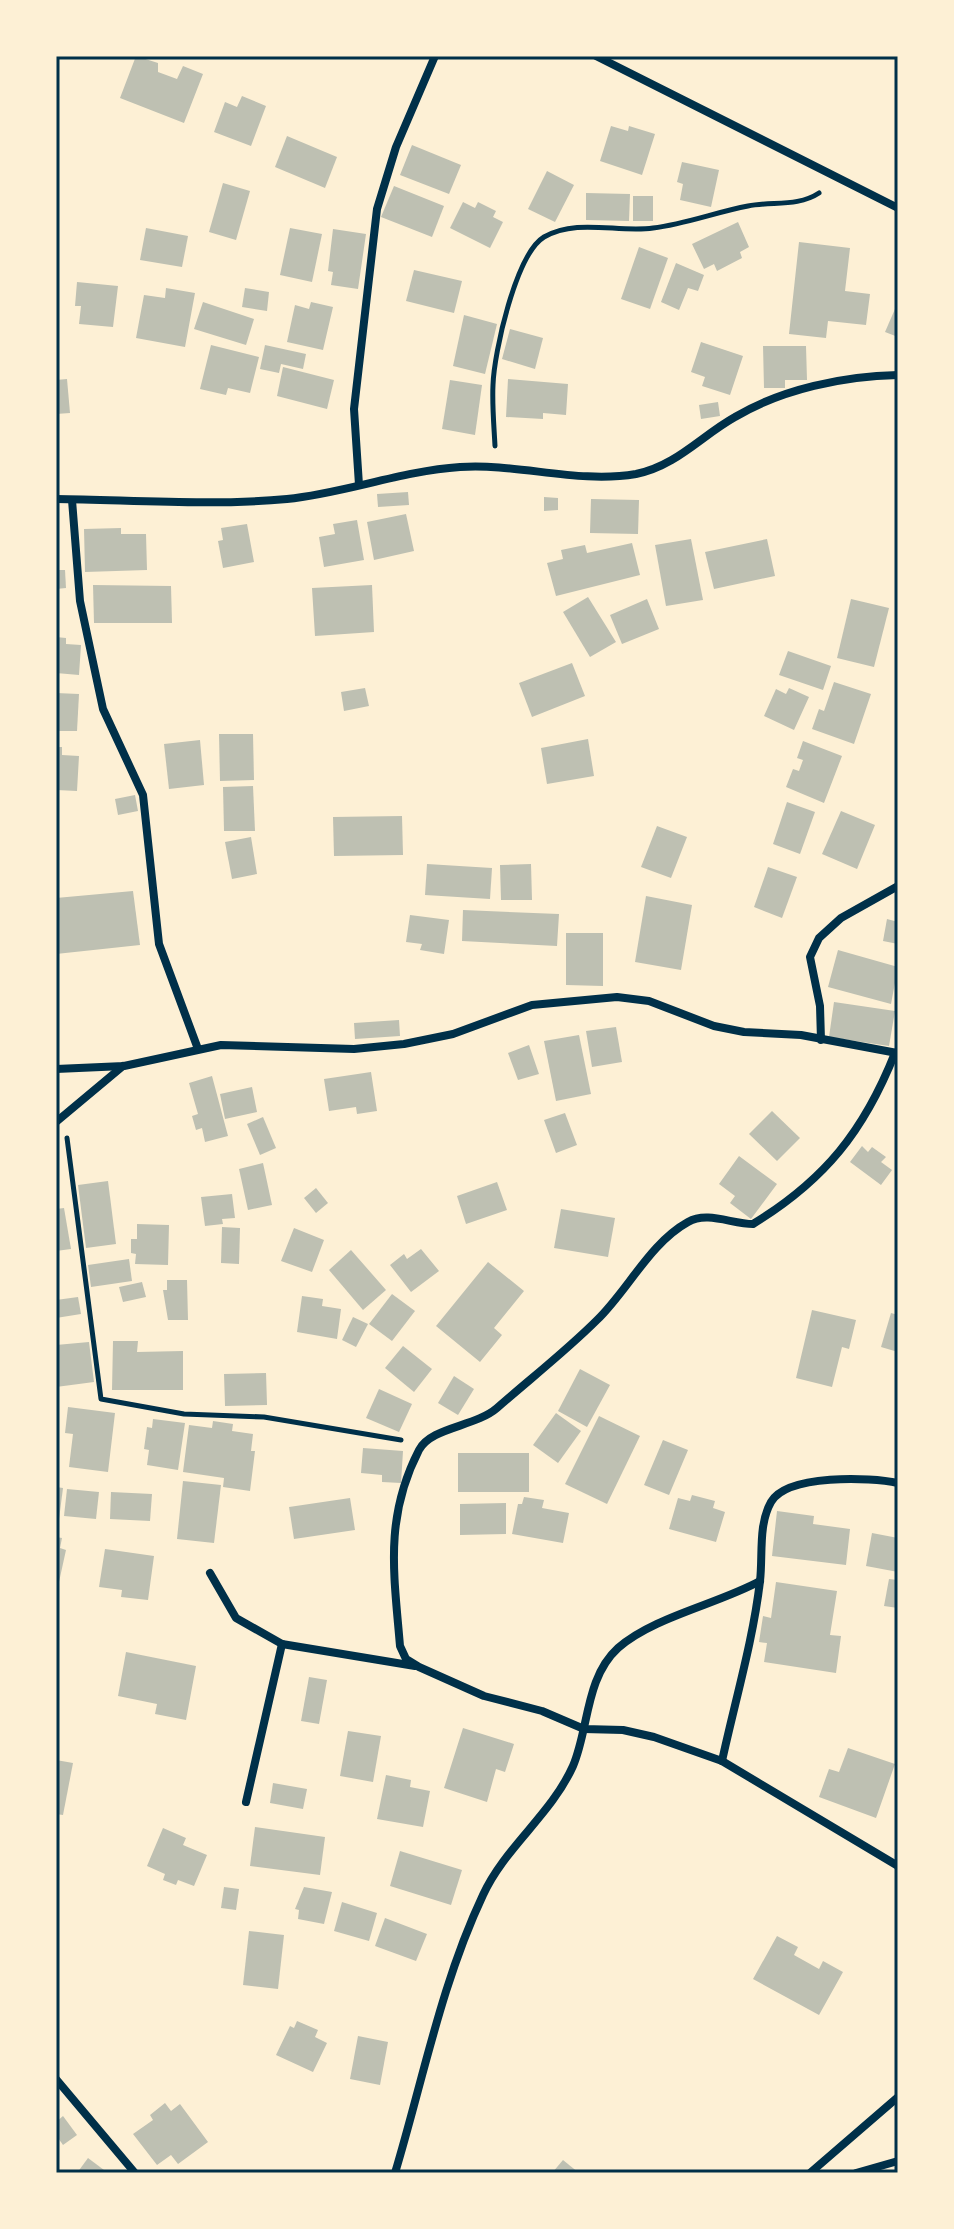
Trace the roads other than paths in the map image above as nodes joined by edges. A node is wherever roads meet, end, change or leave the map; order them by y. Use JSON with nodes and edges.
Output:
{"nodes":[{"id":1,"x":435,"y":56,"type":"edge"},
{"id":2,"x":596,"y":56,"type":"edge"},
{"id":3,"x":898,"y":208,"type":"edge"},
{"id":4,"x":898,"y":375,"type":"edge"},
{"id":5,"x":359,"y":485,"type":"junction"},
{"id":6,"x":56,"y":499,"type":"edge"},
{"id":7,"x":72,"y":500,"type":"junction"},
{"id":8,"x":898,"y":886,"type":"edge"},
{"id":9,"x":821,"y":1040,"type":"junction"},
{"id":10,"x":198,"y":1049,"type":"junction"},
{"id":11,"x":896,"y":1053,"type":"edge"},
{"id":12,"x":124,"y":1066,"type":"junction"},
{"id":13,"x":56,"y":1069,"type":"edge"},
{"id":14,"x":60,"y":1119,"type":"edge"},
{"id":15,"x":898,"y":1483,"type":"edge"},
{"id":16,"x":210,"y":1573,"type":"dead end"},
{"id":17,"x":760,"y":1581,"type":"junction"},
{"id":18,"x":282,"y":1644,"type":"junction"},
{"id":19,"x":419,"y":1667,"type":"junction"},
{"id":20,"x":584,"y":1729,"type":"junction"},
{"id":21,"x":722,"y":1761,"type":"junction"},
{"id":22,"x":246,"y":1802,"type":"dead end"},
{"id":23,"x":898,"y":1866,"type":"edge"},
{"id":24,"x":56,"y":2079,"type":"edge"},
{"id":25,"x":898,"y":2097,"type":"edge"},
{"id":26,"x":898,"y":2161,"type":"edge"},
{"id":27,"x":135,"y":2173,"type":"edge"},
{"id":28,"x":395,"y":2173,"type":"edge"},
{"id":29,"x":810,"y":2173,"type":"edge"},
{"id":30,"x":856,"y":2173,"type":"edge"}],
"edges":[{"from":1,"to":5,"type":"street"},
{"from":2,"to":3,"type":"street"},
{"from":4,"to":5,"type":"street"},
{"from":5,"to":7,"type":"street"},
{"from":6,"to":7,"type":"street"},
{"from":7,"to":10,"type":"street"},
{"from":8,"to":9,"type":"street"},
{"from":9,"to":10,"type":"street"},
{"from":9,"to":11,"type":"street"},
{"from":10,"to":12,"type":"street"},
{"from":11,"to":19,"type":"street"},
{"from":12,"to":13,"type":"street"},
{"from":12,"to":14,"type":"street"},
{"from":15,"to":17,"type":"street"},
{"from":16,"to":18,"type":"street"},
{"from":17,"to":20,"type":"street"},
{"from":17,"to":21,"type":"street"},
{"from":18,"to":19,"type":"street"},
{"from":18,"to":22,"type":"street"},
{"from":19,"to":20,"type":"street"},
{"from":20,"to":21,"type":"street"},
{"from":20,"to":28,"type":"street"},
{"from":21,"to":23,"type":"street"},
{"from":24,"to":27,"type":"street"},
{"from":25,"to":29,"type":"street"},
{"from":26,"to":30,"type":"street"}]}
